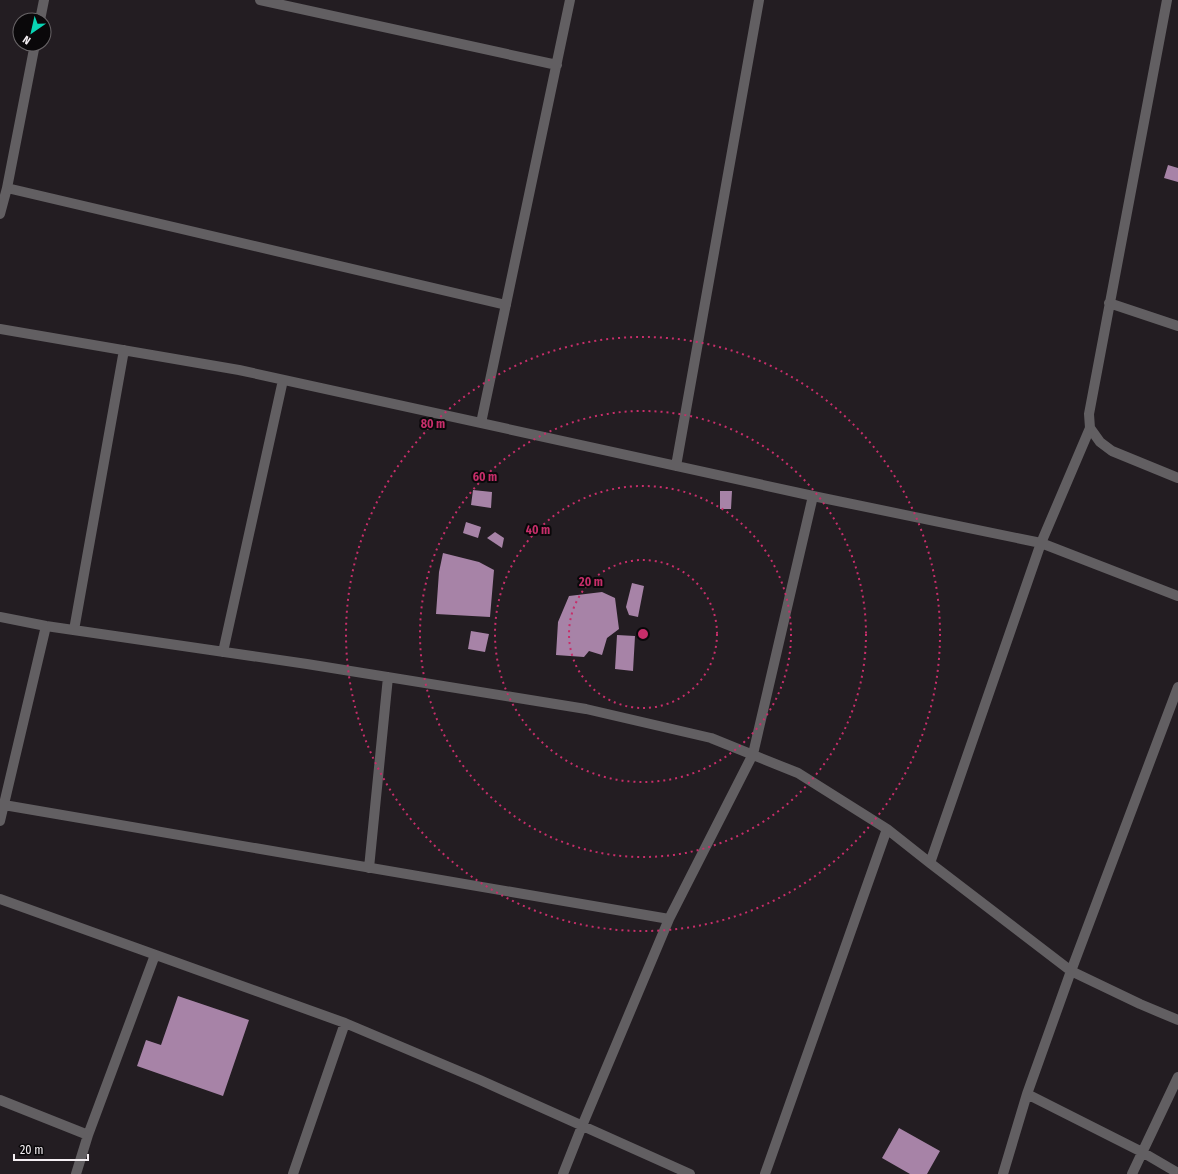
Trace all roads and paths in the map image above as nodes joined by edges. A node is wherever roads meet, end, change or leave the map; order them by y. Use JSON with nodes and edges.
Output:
{"nodes":[{"id":1,"x":44,"y":0,"type":"edge"},
{"id":2,"x":260,"y":0,"type":"edge"},
{"id":3,"x":570,"y":0,"type":"edge"},
{"id":4,"x":759,"y":0,"type":"edge"},
{"id":5,"x":1167,"y":0,"type":"edge"},
{"id":6,"x":42,"y":12,"type":"edge"},
{"id":7,"x":33,"y":52,"type":"edge"},
{"id":8,"x":557,"y":64,"type":"junction"},
{"id":9,"x":7,"y":188,"type":"junction"},
{"id":10,"x":0,"y":214,"type":"edge"},
{"id":11,"x":1109,"y":303,"type":"junction"},
{"id":12,"x":506,"y":305,"type":"junction"},
{"id":13,"x":1178,"y":326,"type":"edge"},
{"id":14,"x":0,"y":329,"type":"edge"},
{"id":15,"x":124,"y":350,"type":"junction"},
{"id":16,"x":283,"y":380,"type":"junction"},
{"id":17,"x":481,"y":423,"type":"junction"},
{"id":18,"x":1090,"y":428,"type":"junction"},
{"id":19,"x":676,"y":466,"type":"junction"},
{"id":20,"x":1178,"y":478,"type":"edge"},
{"id":21,"x":813,"y":496,"type":"junction"},
{"id":22,"x":1041,"y":543,"type":"junction"},
{"id":23,"x":1178,"y":596,"type":"edge"},
{"id":24,"x":0,"y":617,"type":"edge"},
{"id":25,"x":46,"y":626,"type":"junction"},
{"id":26,"x":74,"y":630,"type":"junction"},
{"id":27,"x":223,"y":652,"type":"junction"},
{"id":28,"x":388,"y":677,"type":"junction"},
{"id":29,"x":1178,"y":687,"type":"edge"},
{"id":30,"x":753,"y":754,"type":"junction"},
{"id":31,"x":4,"y":805,"type":"junction"},
{"id":32,"x":0,"y":821,"type":"edge"},
{"id":33,"x":887,"y":829,"type":"junction"},
{"id":34,"x":930,"y":863,"type":"junction"},
{"id":35,"x":369,"y":868,"type":"junction"},
{"id":36,"x":0,"y":898,"type":"edge"},
{"id":37,"x":669,"y":920,"type":"junction"},
{"id":38,"x":155,"y":955,"type":"junction"},
{"id":39,"x":1071,"y":971,"type":"junction"},
{"id":40,"x":1178,"y":1020,"type":"edge"},
{"id":41,"x":345,"y":1024,"type":"junction"},
{"id":42,"x":1178,"y":1077,"type":"edge"},
{"id":43,"x":1027,"y":1094,"type":"junction"},
{"id":44,"x":0,"y":1100,"type":"edge"},
{"id":45,"x":582,"y":1126,"type":"junction"},
{"id":46,"x":88,"y":1135,"type":"junction"},
{"id":47,"x":1142,"y":1152,"type":"junction"},
{"id":48,"x":76,"y":1174,"type":"edge"},
{"id":49,"x":293,"y":1174,"type":"edge"},
{"id":50,"x":563,"y":1174,"type":"edge"},
{"id":51,"x":690,"y":1174,"type":"edge"},
{"id":52,"x":765,"y":1174,"type":"edge"},
{"id":53,"x":1003,"y":1174,"type":"edge"},
{"id":54,"x":1132,"y":1174,"type":"edge"},
{"id":55,"x":1178,"y":1174,"type":"edge"}],
"edges":[{"from":1,"to":6,"type":"street"},
{"from":2,"to":8,"type":"street"},
{"from":3,"to":8,"type":"street"},
{"from":4,"to":19,"type":"street"},
{"from":5,"to":11,"type":"street"},
{"from":7,"to":9,"type":"street"},
{"from":8,"to":12,"type":"street"},
{"from":9,"to":10,"type":"street"},
{"from":9,"to":12,"type":"street"},
{"from":11,"to":13,"type":"street"},
{"from":11,"to":18,"type":"street"},
{"from":12,"to":17,"type":"street"},
{"from":14,"to":15,"type":"street"},
{"from":15,"to":16,"type":"street"},
{"from":15,"to":26,"type":"street"},
{"from":16,"to":17,"type":"street"},
{"from":16,"to":27,"type":"street"},
{"from":17,"to":19,"type":"street"},
{"from":18,"to":20,"type":"street"},
{"from":18,"to":22,"type":"street"},
{"from":19,"to":21,"type":"street"},
{"from":21,"to":22,"type":"street"},
{"from":21,"to":30,"type":"street"},
{"from":22,"to":23,"type":"street"},
{"from":22,"to":34,"type":"street"},
{"from":24,"to":25,"type":"street"},
{"from":25,"to":26,"type":"street"},
{"from":25,"to":31,"type":"street"},
{"from":26,"to":27,"type":"street"},
{"from":27,"to":28,"type":"street"},
{"from":28,"to":30,"type":"street"},
{"from":28,"to":35,"type":"street"},
{"from":29,"to":39,"type":"street"},
{"from":30,"to":33,"type":"street"},
{"from":30,"to":37,"type":"street"},
{"from":31,"to":32,"type":"street"},
{"from":31,"to":35,"type":"street"},
{"from":33,"to":34,"type":"street"},
{"from":33,"to":52,"type":"street"},
{"from":34,"to":39,"type":"street"},
{"from":35,"to":37,"type":"street"},
{"from":36,"to":38,"type":"street"},
{"from":37,"to":45,"type":"street"},
{"from":38,"to":41,"type":"street"},
{"from":38,"to":46,"type":"street"},
{"from":39,"to":40,"type":"street"},
{"from":39,"to":43,"type":"street"},
{"from":41,"to":45,"type":"street"},
{"from":41,"to":49,"type":"street"},
{"from":42,"to":47,"type":"street"},
{"from":43,"to":47,"type":"street"},
{"from":43,"to":53,"type":"street"},
{"from":44,"to":46,"type":"street"},
{"from":45,"to":50,"type":"street"},
{"from":45,"to":51,"type":"street"},
{"from":46,"to":48,"type":"street"},
{"from":47,"to":54,"type":"street"},
{"from":47,"to":55,"type":"street"}]}
